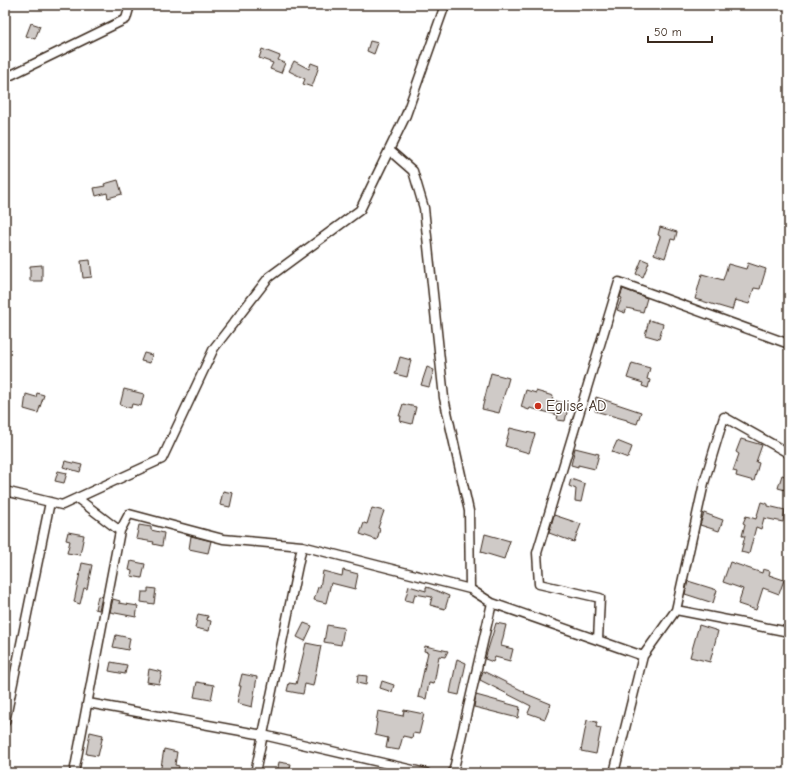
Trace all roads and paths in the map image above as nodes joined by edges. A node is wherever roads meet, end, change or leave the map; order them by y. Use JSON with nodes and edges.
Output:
{"nodes":[{"id":1,"x":130,"y":5,"type":"edge"},
{"id":2,"x":444,"y":5,"type":"edge"},
{"id":3,"x":5,"y":78,"type":"edge"},
{"id":4,"x":389,"y":150,"type":"junction"},
{"id":5,"x":789,"y":344,"type":"edge"},
{"id":6,"x":789,"y":452,"type":"edge"},
{"id":7,"x":5,"y":491,"type":"edge"},
{"id":8,"x":77,"y":498,"type":"junction"},
{"id":9,"x":50,"y":502,"type":"junction"},
{"id":10,"x":120,"y":531,"type":"junction"},
{"id":11,"x":302,"y":546,"type":"junction"},
{"id":12,"x":470,"y":589,"type":"junction"},
{"id":13,"x":492,"y":603,"type":"junction"},
{"id":14,"x":676,"y":610,"type":"junction"},
{"id":15,"x":789,"y":632,"type":"edge"},
{"id":16,"x":598,"y":640,"type":"junction"},
{"id":17,"x":642,"y":656,"type":"junction"},
{"id":18,"x":88,"y":704,"type":"junction"},
{"id":19,"x":5,"y":722,"type":"edge"},
{"id":20,"x":263,"y":735,"type":"junction"},
{"id":21,"x":74,"y":773,"type":"edge"},
{"id":22,"x":255,"y":773,"type":"edge"},
{"id":23,"x":426,"y":773,"type":"edge"},
{"id":24,"x":453,"y":773,"type":"edge"},
{"id":25,"x":614,"y":773,"type":"edge"}],
"edges":[{"from":1,"to":3,"type":"street"},
{"from":2,"to":4,"type":"street"},
{"from":4,"to":8,"type":"street"},
{"from":4,"to":12,"type":"street"},
{"from":5,"to":16,"type":"street"},
{"from":6,"to":14,"type":"street"},
{"from":7,"to":9,"type":"street"},
{"from":8,"to":9,"type":"street"},
{"from":8,"to":10,"type":"street"},
{"from":9,"to":19,"type":"street"},
{"from":10,"to":11,"type":"street"},
{"from":10,"to":18,"type":"street"},
{"from":11,"to":12,"type":"street"},
{"from":11,"to":20,"type":"street"},
{"from":12,"to":13,"type":"street"},
{"from":13,"to":16,"type":"street"},
{"from":13,"to":24,"type":"street"},
{"from":14,"to":15,"type":"street"},
{"from":14,"to":17,"type":"street"},
{"from":16,"to":17,"type":"street"},
{"from":17,"to":25,"type":"street"},
{"from":18,"to":20,"type":"street"},
{"from":18,"to":21,"type":"street"},
{"from":20,"to":22,"type":"street"},
{"from":20,"to":23,"type":"street"}]}
